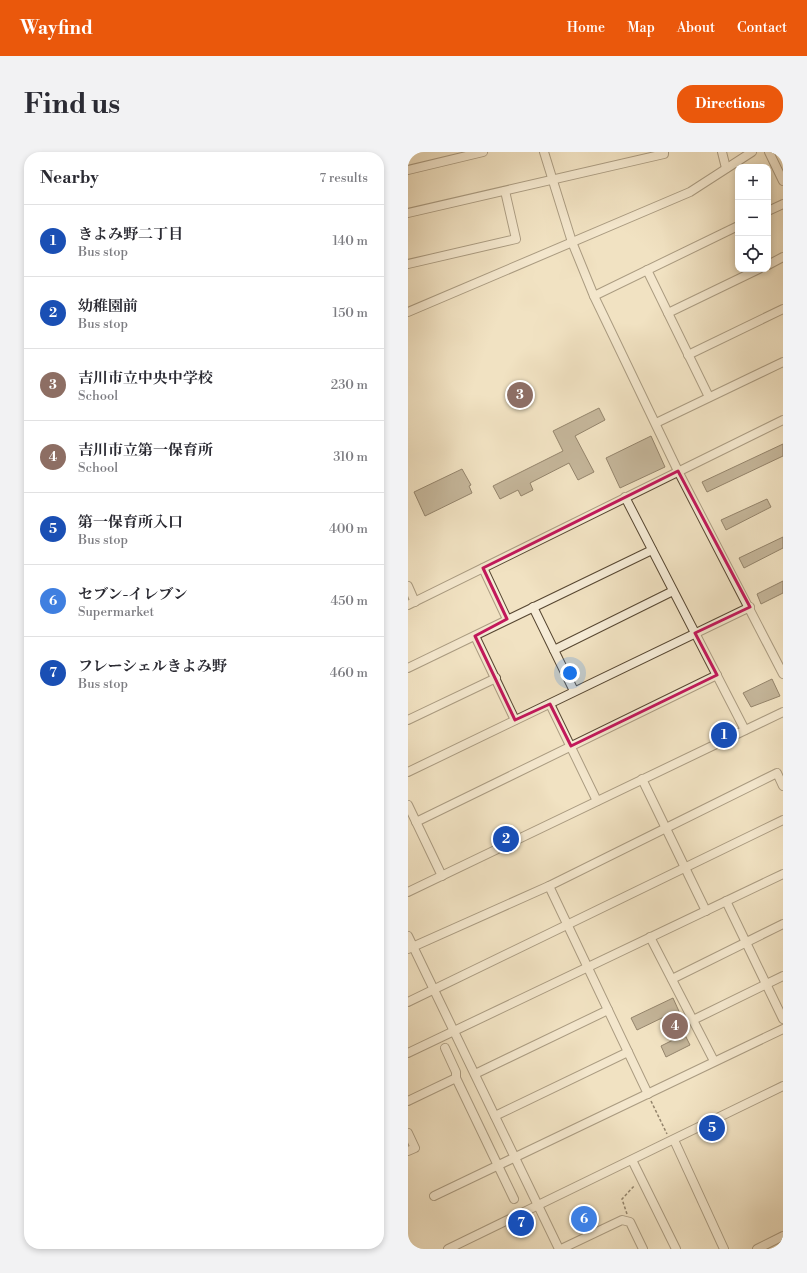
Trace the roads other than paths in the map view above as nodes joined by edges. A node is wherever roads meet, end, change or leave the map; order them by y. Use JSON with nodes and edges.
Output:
{"nodes":[{"id":1,"x":483,"y":152,"type":"edge"},
{"id":2,"x":544,"y":152,"type":"edge"},
{"id":3,"x":664,"y":152,"type":"edge"},
{"id":4,"x":722,"y":152,"type":"edge"},
{"id":5,"x":752,"y":152,"type":"edge"},
{"id":6,"x":769,"y":152,"type":"edge"},
{"id":7,"x":726,"y":168,"type":"junction"},
{"id":8,"x":408,"y":170,"type":"edge"},
{"id":9,"x":552,"y":180,"type":"junction"},
{"id":10,"x":783,"y":181,"type":"edge"},
{"id":11,"x":505,"y":191,"type":"junction"},
{"id":12,"x":783,"y":204,"type":"edge"},
{"id":13,"x":771,"y":210,"type":"edge"},
{"id":14,"x":408,"y":213,"type":"edge"},
{"id":15,"x":735,"y":227,"type":"edge"},
{"id":16,"x":572,"y":242,"type":"junction"},
{"id":17,"x":783,"y":257,"type":"edge"},
{"id":18,"x":771,"y":263,"type":"edge"},
{"id":19,"x":408,"y":264,"type":"edge"},
{"id":20,"x":647,"y":270,"type":"junction"},
{"id":21,"x":753,"y":272,"type":"edge"},
{"id":22,"x":594,"y":296,"type":"junction"},
{"id":23,"x":783,"y":309,"type":"edge"},
{"id":24,"x":408,"y":312,"type":"edge"},
{"id":25,"x":668,"y":313,"type":"junction"},
{"id":26,"x":688,"y":355,"type":"junction"},
{"id":27,"x":783,"y":362,"type":"edge"},
{"id":28,"x":709,"y":397,"type":"junction"},
{"id":29,"x":783,"y":420,"type":"edge"},
{"id":30,"x":656,"y":423,"type":"junction"},
{"id":31,"x":678,"y":470,"type":"junction"},
{"id":32,"x":625,"y":497,"type":"junction"},
{"id":33,"x":652,"y":550,"type":"junction"},
{"id":34,"x":483,"y":568,"type":"junction"},
{"id":35,"x":408,"y":586,"type":"edge"},
{"id":36,"x":674,"y":591,"type":"junction"},
{"id":37,"x":412,"y":603,"type":"edge"},
{"id":38,"x":533,"y":607,"type":"junction"},
{"id":39,"x":750,"y":607,"type":"junction"},
{"id":40,"x":508,"y":619,"type":"junction"},
{"id":41,"x":695,"y":633,"type":"junction"},
{"id":42,"x":475,"y":636,"type":"junction"},
{"id":43,"x":554,"y":650,"type":"junction"},
{"id":44,"x":408,"y":668,"type":"edge"},
{"id":45,"x":783,"y":674,"type":"edge"},
{"id":46,"x":717,"y":675,"type":"junction"},
{"id":47,"x":496,"y":678,"type":"junction"},
{"id":48,"x":574,"y":692,"type":"junction"},
{"id":49,"x":550,"y":704,"type":"junction"},
{"id":50,"x":783,"y":712,"type":"edge"},
{"id":51,"x":408,"y":720,"type":"edge"},
{"id":52,"x":515,"y":720,"type":"junction"},
{"id":53,"x":744,"y":730,"type":"junction"},
{"id":54,"x":571,"y":746,"type":"junction"},
{"id":55,"x":408,"y":772,"type":"edge"},
{"id":56,"x":642,"y":779,"type":"junction"},
{"id":57,"x":783,"y":786,"type":"edge"},
{"id":58,"x":597,"y":801,"type":"junction"},
{"id":59,"x":408,"y":805,"type":"edge"},
{"id":60,"x":783,"y":820,"type":"edge"},
{"id":61,"x":416,"y":822,"type":"junction"},
{"id":62,"x":666,"y":828,"type":"junction"},
{"id":63,"x":686,"y":868,"type":"junction"},
{"id":64,"x":783,"y":874,"type":"edge"},
{"id":65,"x":442,"y":876,"type":"junction"},
{"id":66,"x":549,"y":886,"type":"junction"},
{"id":67,"x":408,"y":892,"type":"edge"},
{"id":68,"x":726,"y":901,"type":"junction"},
{"id":69,"x":706,"y":911,"type":"junction"},
{"id":70,"x":783,"y":924,"type":"edge"},
{"id":71,"x":568,"y":926,"type":"junction"},
{"id":72,"x":408,"y":936,"type":"edge"},
{"id":73,"x":650,"y":937,"type":"junction"},
{"id":74,"x":746,"y":942,"type":"junction"},
{"id":75,"x":410,"y":948,"type":"edge"},
{"id":76,"x":587,"y":967,"type":"junction"},
{"id":77,"x":783,"y":976,"type":"edge"},
{"id":78,"x":672,"y":979,"type":"junction"},
{"id":79,"x":767,"y":984,"type":"junction"},
{"id":80,"x":434,"y":989,"type":"junction"},
{"id":81,"x":408,"y":1002,"type":"edge"},
{"id":82,"x":608,"y":1010,"type":"junction"},
{"id":83,"x":783,"y":1018,"type":"edge"},
{"id":84,"x":693,"y":1020,"type":"junction"},
{"id":85,"x":783,"y":1029,"type":"edge"},
{"id":86,"x":453,"y":1031,"type":"junction"},
{"id":87,"x":445,"y":1048,"type":"dead end"},
{"id":88,"x":628,"y":1052,"type":"junction"},
{"id":89,"x":408,"y":1053,"type":"edge"},
{"id":90,"x":714,"y":1061,"type":"junction"},
{"id":91,"x":475,"y":1074,"type":"junction"},
{"id":92,"x":456,"y":1078,"type":"junction"},
{"id":93,"x":783,"y":1086,"type":"edge"},
{"id":94,"x":648,"y":1094,"type":"junction"},
{"id":95,"x":408,"y":1101,"type":"edge"},
{"id":96,"x":495,"y":1116,"type":"junction"},
{"id":97,"x":408,"y":1133,"type":"edge"},
{"id":98,"x":670,"y":1137,"type":"junction"},
{"id":99,"x":408,"y":1151,"type":"edge"},
{"id":100,"x":515,"y":1158,"type":"junction"},
{"id":101,"x":632,"y":1160,"type":"junction"},
{"id":102,"x":498,"y":1166,"type":"junction"},
{"id":103,"x":434,"y":1196,"type":"dead end"},
{"id":104,"x":514,"y":1199,"type":"dead end"},
{"id":105,"x":538,"y":1206,"type":"junction"},
{"id":106,"x":783,"y":1236,"type":"edge"},
{"id":107,"x":448,"y":1249,"type":"edge"},
{"id":108,"x":560,"y":1249,"type":"edge"},
{"id":109,"x":643,"y":1249,"type":"edge"},
{"id":110,"x":676,"y":1249,"type":"edge"},
{"id":111,"x":724,"y":1249,"type":"edge"},
{"id":112,"x":757,"y":1249,"type":"edge"}],
"edges":[{"from":1,"to":8,"type":"street"},
{"from":2,"to":9,"type":"street"},
{"from":3,"to":9,"type":"street"},
{"from":4,"to":7,"type":"street"},
{"from":5,"to":7,"type":"street"},
{"from":6,"to":10,"type":"street"},
{"from":7,"to":16,"type":"street"},
{"from":9,"to":11,"type":"street"},
{"from":9,"to":16,"type":"street"},
{"from":11,"to":14,"type":"street"},
{"from":11,"to":19,"type":"street"},
{"from":12,"to":13,"type":"street"},
{"from":15,"to":20,"type":"street"},
{"from":16,"to":22,"type":"street"},
{"from":16,"to":24,"type":"street"},
{"from":17,"to":18,"type":"street"},
{"from":20,"to":22,"type":"street"},
{"from":20,"to":25,"type":"street"},
{"from":21,"to":25,"type":"street"},
{"from":22,"to":30,"type":"street"},
{"from":23,"to":26,"type":"street"},
{"from":25,"to":26,"type":"street"},
{"from":26,"to":28,"type":"street"},
{"from":27,"to":28,"type":"street"},
{"from":28,"to":30,"type":"street"},
{"from":29,"to":31,"type":"street"},
{"from":30,"to":31,"type":"street"},
{"from":31,"to":32,"type":"street"},
{"from":31,"to":39,"type":"street"},
{"from":32,"to":33,"type":"street"},
{"from":32,"to":34,"type":"street"},
{"from":33,"to":36,"type":"street"},
{"from":33,"to":38,"type":"street"},
{"from":34,"to":37,"type":"street"},
{"from":34,"to":40,"type":"street"},
{"from":35,"to":37,"type":"street"},
{"from":36,"to":41,"type":"street"},
{"from":36,"to":43,"type":"street"},
{"from":38,"to":40,"type":"street"},
{"from":38,"to":43,"type":"street"},
{"from":39,"to":41,"type":"street"},
{"from":39,"to":45,"type":"street"},
{"from":40,"to":42,"type":"street"},
{"from":41,"to":46,"type":"street"},
{"from":41,"to":48,"type":"street"},
{"from":42,"to":44,"type":"street"},
{"from":42,"to":47,"type":"street"},
{"from":43,"to":48,"type":"street"},
{"from":46,"to":53,"type":"street"},
{"from":46,"to":54,"type":"street"},
{"from":47,"to":51,"type":"street"},
{"from":47,"to":52,"type":"street"},
{"from":48,"to":49,"type":"street"},
{"from":49,"to":52,"type":"street"},
{"from":49,"to":54,"type":"street"},
{"from":50,"to":53,"type":"street"},
{"from":52,"to":55,"type":"street"},
{"from":53,"to":56,"type":"street"},
{"from":54,"to":58,"type":"street"},
{"from":54,"to":61,"type":"street"},
{"from":56,"to":58,"type":"street"},
{"from":56,"to":62,"type":"street"},
{"from":57,"to":62,"type":"street"},
{"from":58,"to":65,"type":"street"},
{"from":59,"to":61,"type":"street"},
{"from":60,"to":63,"type":"street"},
{"from":61,"to":65,"type":"street"},
{"from":62,"to":63,"type":"street"},
{"from":62,"to":66,"type":"street"},
{"from":63,"to":69,"type":"street"},
{"from":63,"to":71,"type":"street"},
{"from":64,"to":68,"type":"street"},
{"from":65,"to":67,"type":"street"},
{"from":66,"to":71,"type":"street"},
{"from":66,"to":75,"type":"street"},
{"from":68,"to":69,"type":"street"},
{"from":68,"to":74,"type":"street"},
{"from":69,"to":73,"type":"street"},
{"from":70,"to":74,"type":"street"},
{"from":71,"to":76,"type":"street"},
{"from":71,"to":80,"type":"street"},
{"from":72,"to":75,"type":"street"},
{"from":73,"to":76,"type":"street"},
{"from":73,"to":78,"type":"street"},
{"from":74,"to":78,"type":"street"},
{"from":74,"to":79,"type":"street"},
{"from":75,"to":80,"type":"street"},
{"from":76,"to":82,"type":"street"},
{"from":76,"to":86,"type":"street"},
{"from":77,"to":79,"type":"street"},
{"from":78,"to":84,"type":"street"},
{"from":79,"to":83,"type":"street"},
{"from":79,"to":84,"type":"street"},
{"from":80,"to":81,"type":"street"},
{"from":80,"to":86,"type":"street"},
{"from":82,"to":88,"type":"street"},
{"from":82,"to":91,"type":"street"},
{"from":84,"to":90,"type":"street"},
{"from":85,"to":90,"type":"street"},
{"from":86,"to":89,"type":"street"},
{"from":86,"to":91,"type":"street"},
{"from":87,"to":92,"type":"street"},
{"from":88,"to":94,"type":"street"},
{"from":88,"to":96,"type":"street"},
{"from":90,"to":94,"type":"street"},
{"from":91,"to":96,"type":"street"},
{"from":92,"to":95,"type":"street"},
{"from":92,"to":102,"type":"street"},
{"from":93,"to":98,"type":"street"},
{"from":94,"to":100,"type":"street"},
{"from":96,"to":100,"type":"street"},
{"from":97,"to":99,"type":"street"},
{"from":98,"to":101,"type":"street"},
{"from":98,"to":111,"type":"street"},
{"from":100,"to":102,"type":"street"},
{"from":100,"to":105,"type":"street"},
{"from":101,"to":105,"type":"street"},
{"from":101,"to":110,"type":"street"},
{"from":102,"to":103,"type":"street"},
{"from":102,"to":104,"type":"street"},
{"from":105,"to":107,"type":"street"},
{"from":105,"to":108,"type":"street"},
{"from":106,"to":112,"type":"street"},
{"from":108,"to":109,"type":"street"}]}
